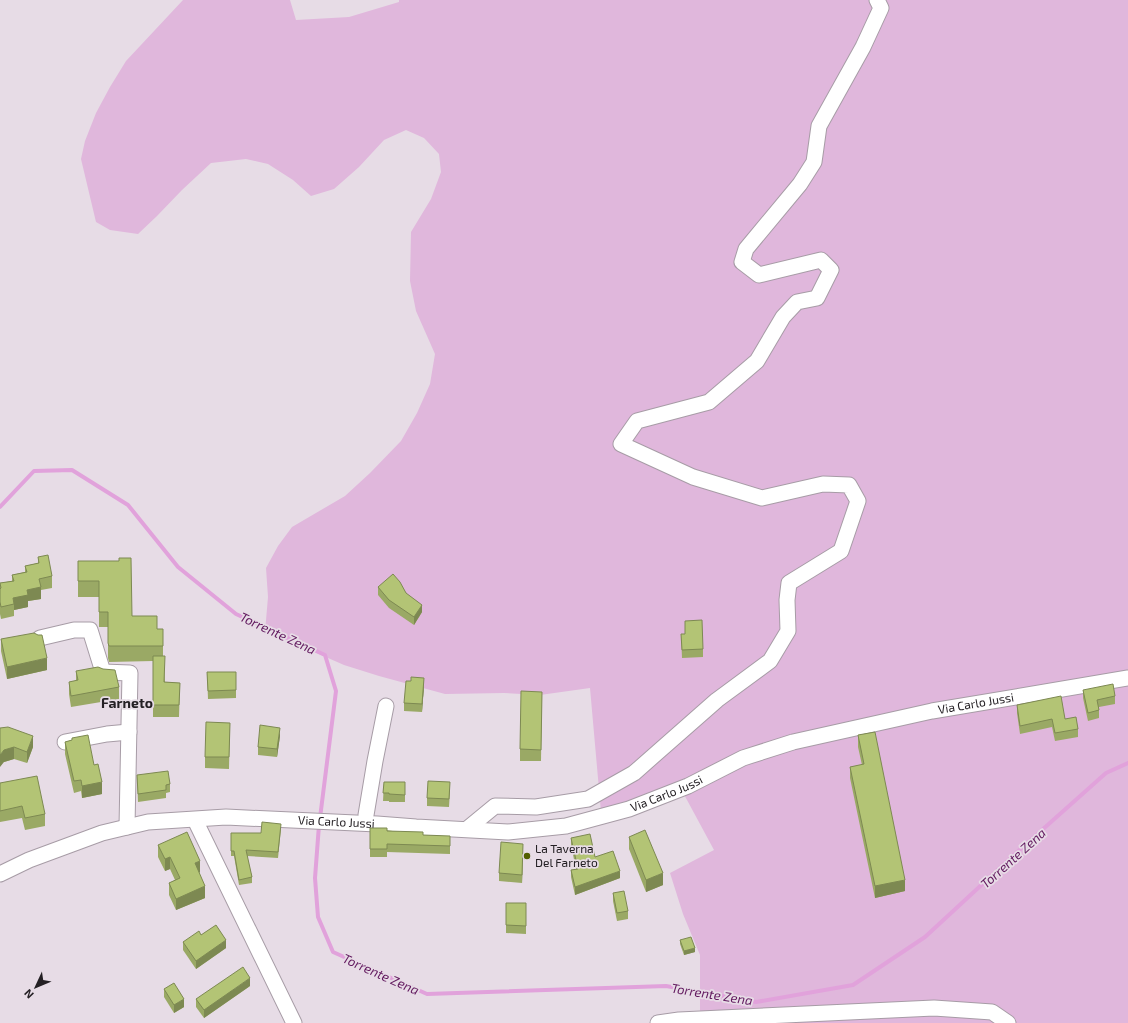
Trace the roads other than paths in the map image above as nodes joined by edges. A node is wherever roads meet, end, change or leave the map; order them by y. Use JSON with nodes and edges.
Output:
{"nodes":[{"id":1,"x":878,"y":0,"type":"edge"},
{"id":2,"x":40,"y":638,"type":"edge"},
{"id":3,"x":1128,"y":678,"type":"edge"},
{"id":4,"x":386,"y":706,"type":"dead end"},
{"id":5,"x":129,"y":732,"type":"junction"},
{"id":6,"x":65,"y":742,"type":"edge"},
{"id":7,"x":366,"y":815,"type":"dead end"},
{"id":8,"x":195,"y":820,"type":"junction"},
{"id":9,"x":127,"y":827,"type":"junction"},
{"id":10,"x":468,"y":829,"type":"junction"},
{"id":11,"x":0,"y":874,"type":"edge"},
{"id":12,"x":294,"y":1023,"type":"edge"},
{"id":13,"x":658,"y":1023,"type":"edge"},
{"id":14,"x":1008,"y":1023,"type":"edge"}],
"edges":[{"from":1,"to":10,"type":"street"},
{"from":2,"to":5,"type":"street"},
{"from":3,"to":10,"type":"street","name":"Via Carlo Jussi"},
{"from":4,"to":7,"type":"street"},
{"from":5,"to":6,"type":"street"},
{"from":5,"to":9,"type":"street"},
{"from":8,"to":9,"type":"street","name":"Via Carlo Jussi"},
{"from":8,"to":10,"type":"street","name":"Via Carlo Jussi"},
{"from":8,"to":12,"type":"street"},
{"from":9,"to":11,"type":"street","name":"Via Carlo Jussi"},
{"from":13,"to":14,"type":"street"}]}
